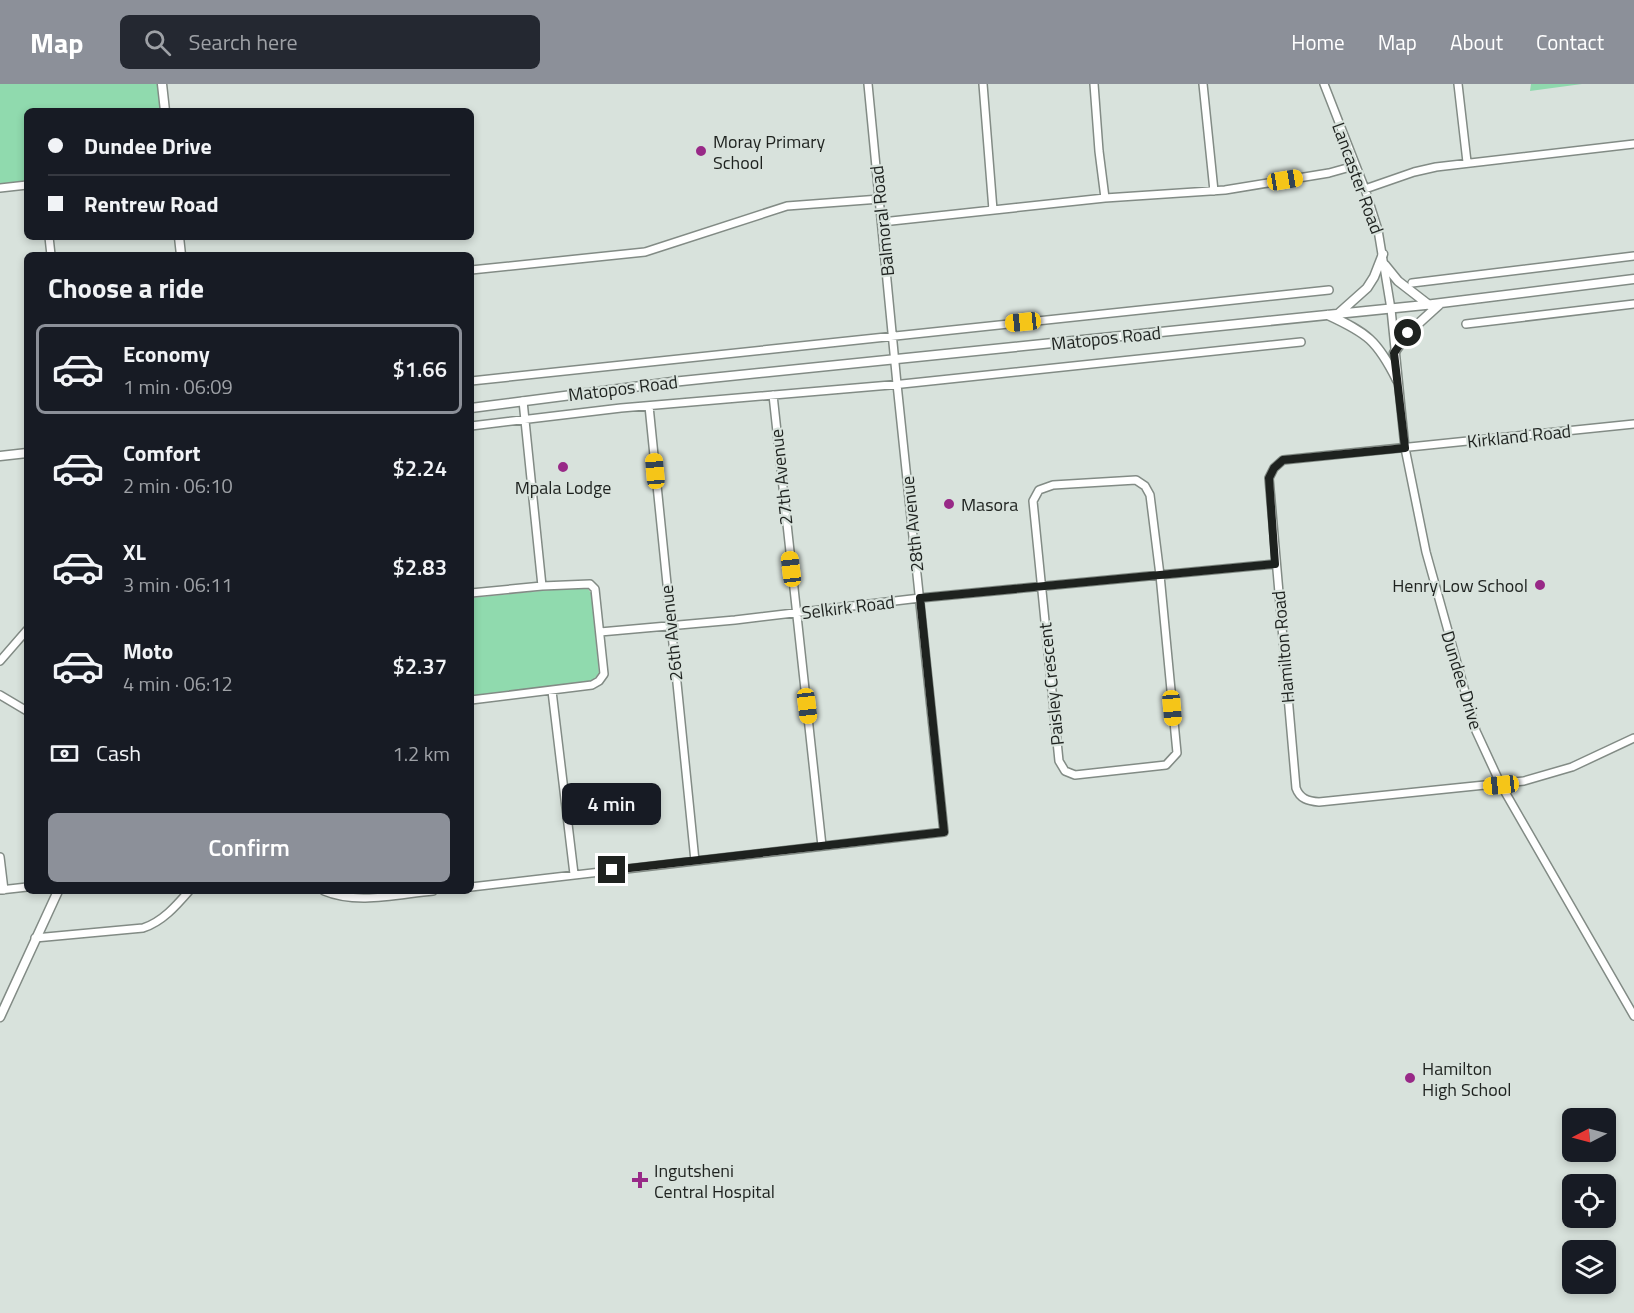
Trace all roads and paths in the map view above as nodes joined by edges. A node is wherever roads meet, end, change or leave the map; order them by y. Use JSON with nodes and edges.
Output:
{"nodes":[{"id":1,"x":162,"y":84,"type":"edge"},
{"id":2,"x":868,"y":84,"type":"edge"},
{"id":3,"x":983,"y":84,"type":"edge"},
{"id":4,"x":1094,"y":84,"type":"edge"},
{"id":5,"x":1203,"y":84,"type":"edge"},
{"id":6,"x":1324,"y":84,"type":"edge"},
{"id":7,"x":1458,"y":84,"type":"edge"},
{"id":8,"x":165,"y":108,"type":"edge"},
{"id":9,"x":1634,"y":144,"type":"edge"},
{"id":10,"x":1467,"y":162,"type":"junction"},
{"id":11,"x":1354,"y":166,"type":"junction"},
{"id":12,"x":24,"y":185,"type":"edge"},
{"id":13,"x":0,"y":188,"type":"edge"},
{"id":14,"x":1365,"y":189,"type":"junction"},
{"id":15,"x":1214,"y":191,"type":"junction"},
{"id":16,"x":1105,"y":198,"type":"junction"},
{"id":17,"x":880,"y":199,"type":"junction"},
{"id":18,"x":993,"y":210,"type":"junction"},
{"id":19,"x":882,"y":222,"type":"junction"},
{"id":20,"x":1383,"y":254,"type":"junction"},
{"id":21,"x":1634,"y":256,"type":"edge"},
{"id":22,"x":1385,"y":265,"type":"junction"},
{"id":23,"x":474,"y":270,"type":"edge"},
{"id":24,"x":1634,"y":279,"type":"edge"},
{"id":25,"x":1412,"y":283,"type":"dead end"},
{"id":26,"x":1329,"y":290,"type":"dead end"},
{"id":27,"x":1440,"y":303,"type":"junction"},
{"id":28,"x":1634,"y":304,"type":"edge"},
{"id":29,"x":1429,"y":305,"type":"junction"},
{"id":30,"x":1391,"y":309,"type":"junction"},
{"id":31,"x":1339,"y":313,"type":"junction"},
{"id":32,"x":1328,"y":314,"type":"junction"},
{"id":33,"x":1466,"y":324,"type":"dead end"},
{"id":34,"x":892,"y":335,"type":"junction"},
{"id":35,"x":1301,"y":342,"type":"dead end"},
{"id":36,"x":1394,"y":353,"type":"junction"},
{"id":37,"x":894,"y":359,"type":"junction"},
{"id":38,"x":1397,"y":380,"type":"junction"},
{"id":39,"x":474,"y":381,"type":"edge"},
{"id":40,"x":897,"y":384,"type":"junction"},
{"id":41,"x":773,"y":395,"type":"junction"},
{"id":42,"x":523,"y":401,"type":"junction"},
{"id":43,"x":649,"y":406,"type":"junction"},
{"id":44,"x":474,"y":408,"type":"edge"},
{"id":45,"x":525,"y":420,"type":"junction"},
{"id":46,"x":1634,"y":424,"type":"edge"},
{"id":47,"x":474,"y":426,"type":"edge"},
{"id":48,"x":1405,"y":448,"type":"junction"},
{"id":49,"x":24,"y":453,"type":"edge"},
{"id":50,"x":0,"y":456,"type":"edge"},
{"id":51,"x":1275,"y":564,"type":"junction"},
{"id":52,"x":1160,"y":575,"type":"junction"},
{"id":53,"x":542,"y":586,"type":"junction"},
{"id":54,"x":1041,"y":586,"type":"junction"},
{"id":55,"x":474,"y":593,"type":"edge"},
{"id":56,"x":920,"y":598,"type":"junction"},
{"id":57,"x":797,"y":613,"type":"junction"},
{"id":58,"x":670,"y":626,"type":"junction"},
{"id":59,"x":600,"y":632,"type":"junction"},
{"id":60,"x":24,"y":633,"type":"edge"},
{"id":61,"x":0,"y":661,"type":"edge"},
{"id":62,"x":552,"y":691,"type":"junction"},
{"id":63,"x":0,"y":695,"type":"edge"},
{"id":64,"x":474,"y":700,"type":"edge"},
{"id":65,"x":24,"y":709,"type":"edge"},
{"id":66,"x":1634,"y":738,"type":"edge"},
{"id":67,"x":1501,"y":785,"type":"junction"},
{"id":68,"x":822,"y":846,"type":"junction"},
{"id":69,"x":0,"y":857,"type":"edge"},
{"id":70,"x":695,"y":861,"type":"junction"},
{"id":71,"x":574,"y":874,"type":"junction"},
{"id":72,"x":24,"y":887,"type":"edge"},
{"id":73,"x":474,"y":887,"type":"edge"},
{"id":74,"x":2,"y":890,"type":"edge"},
{"id":75,"x":57,"y":894,"type":"edge"},
{"id":76,"x":186,"y":894,"type":"edge"},
{"id":77,"x":333,"y":894,"type":"edge"},
{"id":78,"x":401,"y":894,"type":"edge"},
{"id":79,"x":35,"y":938,"type":"junction"},
{"id":80,"x":4,"y":1000,"type":"edge"},
{"id":81,"x":1634,"y":1016,"type":"edge"},
{"id":82,"x":0,"y":1017,"type":"edge"}],
"edges":[{"from":1,"to":8,"type":"main road"},
{"from":2,"to":17,"type":"street","name":"Balmoral Road"},
{"from":3,"to":18,"type":"street"},
{"from":4,"to":16,"type":"street"},
{"from":5,"to":15,"type":"street"},
{"from":6,"to":11,"type":"street","name":"Lancaster Road"},
{"from":7,"to":10,"type":"street"},
{"from":9,"to":10,"type":"street"},
{"from":10,"to":14,"type":"street"},
{"from":11,"to":14,"type":"street","name":"Lancaster Road"},
{"from":11,"to":15,"type":"street"},
{"from":12,"to":13,"type":"street"},
{"from":14,"to":20,"type":"street","name":"Lancaster Road"},
{"from":15,"to":16,"type":"street"},
{"from":16,"to":18,"type":"street"},
{"from":17,"to":19,"type":"street","name":"Balmoral Road"},
{"from":17,"to":23,"type":"street"},
{"from":18,"to":19,"type":"street"},
{"from":19,"to":34,"type":"street","name":"Balmoral Road"},
{"from":20,"to":22,"type":"street","name":"Lancaster Road"},
{"from":20,"to":31,"type":"main road"},
{"from":21,"to":25,"type":"street"},
{"from":22,"to":29,"type":"main road"},
{"from":22,"to":30,"type":"street","name":"Lancaster Road"},
{"from":24,"to":27,"type":"main road","name":"Matopos Road"},
{"from":26,"to":34,"type":"street"},
{"from":27,"to":29,"type":"main road","name":"Matopos Road"},
{"from":27,"to":36,"type":"main road"},
{"from":28,"to":33,"type":"street"},
{"from":29,"to":30,"type":"main road","name":"Matopos Road"},
{"from":30,"to":31,"type":"main road","name":"Matopos Road"},
{"from":30,"to":36,"type":"street","name":"Dundee Drive"},
{"from":31,"to":32,"type":"main road","name":"Matopos Road"},
{"from":32,"to":37,"type":"main road","name":"Matopos Road"},
{"from":32,"to":38,"type":"main road"},
{"from":34,"to":37,"type":"street","name":"Balmoral Road"},
{"from":34,"to":39,"type":"street"},
{"from":35,"to":40,"type":"street"},
{"from":36,"to":38,"type":"street","name":"Dundee Drive"},
{"from":37,"to":40,"type":"street","name":"28th Avenue"},
{"from":37,"to":42,"type":"main road","name":"Matopos Road"},
{"from":38,"to":48,"type":"street","name":"Dundee Drive"},
{"from":40,"to":41,"type":"street"},
{"from":40,"to":56,"type":"street","name":"28th Avenue"},
{"from":41,"to":43,"type":"street"},
{"from":41,"to":57,"type":"street","name":"27th Avenue"},
{"from":42,"to":44,"type":"main road","name":"Matopos Road"},
{"from":42,"to":45,"type":"street"},
{"from":43,"to":45,"type":"street"},
{"from":43,"to":58,"type":"street","name":"26th Avenue"},
{"from":45,"to":47,"type":"street"},
{"from":45,"to":53,"type":"street"},
{"from":46,"to":48,"type":"street","name":"Kirkland Road"},
{"from":48,"to":51,"type":"street","name":"Hamilton Road"},
{"from":48,"to":67,"type":"street","name":"Dundee Drive"},
{"from":49,"to":50,"type":"main road"},
{"from":51,"to":52,"type":"street","name":"Selkirk Road"},
{"from":51,"to":67,"type":"street","name":"Hamilton Road"},
{"from":52,"to":54,"type":"street","name":"Selkirk Road"},
{"from":52,"to":54,"type":"street"},
{"from":52,"to":54,"type":"street","name":"Paisley Crescent"},
{"from":53,"to":55,"type":"street"},
{"from":53,"to":59,"type":"street"},
{"from":54,"to":56,"type":"street","name":"Selkirk Road"},
{"from":56,"to":57,"type":"street","name":"Selkirk Road"},
{"from":56,"to":68,"type":"street","name":"28th Avenue"},
{"from":57,"to":58,"type":"street","name":"Selkirk Road"},
{"from":57,"to":68,"type":"street","name":"27th Avenue"},
{"from":58,"to":59,"type":"street","name":"Selkirk Road"},
{"from":58,"to":70,"type":"street","name":"26th Avenue"},
{"from":59,"to":62,"type":"street"},
{"from":60,"to":61,"type":"street"},
{"from":62,"to":64,"type":"street"},
{"from":62,"to":71,"type":"street"},
{"from":63,"to":65,"type":"street"},
{"from":66,"to":67,"type":"street"},
{"from":67,"to":81,"type":"street","name":"Dundee Drive"},
{"from":68,"to":70,"type":"street"},
{"from":69,"to":74,"type":"street"},
{"from":70,"to":71,"type":"street"},
{"from":71,"to":73,"type":"street"},
{"from":72,"to":74,"type":"street"},
{"from":75,"to":79,"type":"main road"},
{"from":76,"to":79,"type":"street"},
{"from":77,"to":78,"type":"street"},
{"from":79,"to":80,"type":"main road"},
{"from":80,"to":82,"type":"main road"}]}
